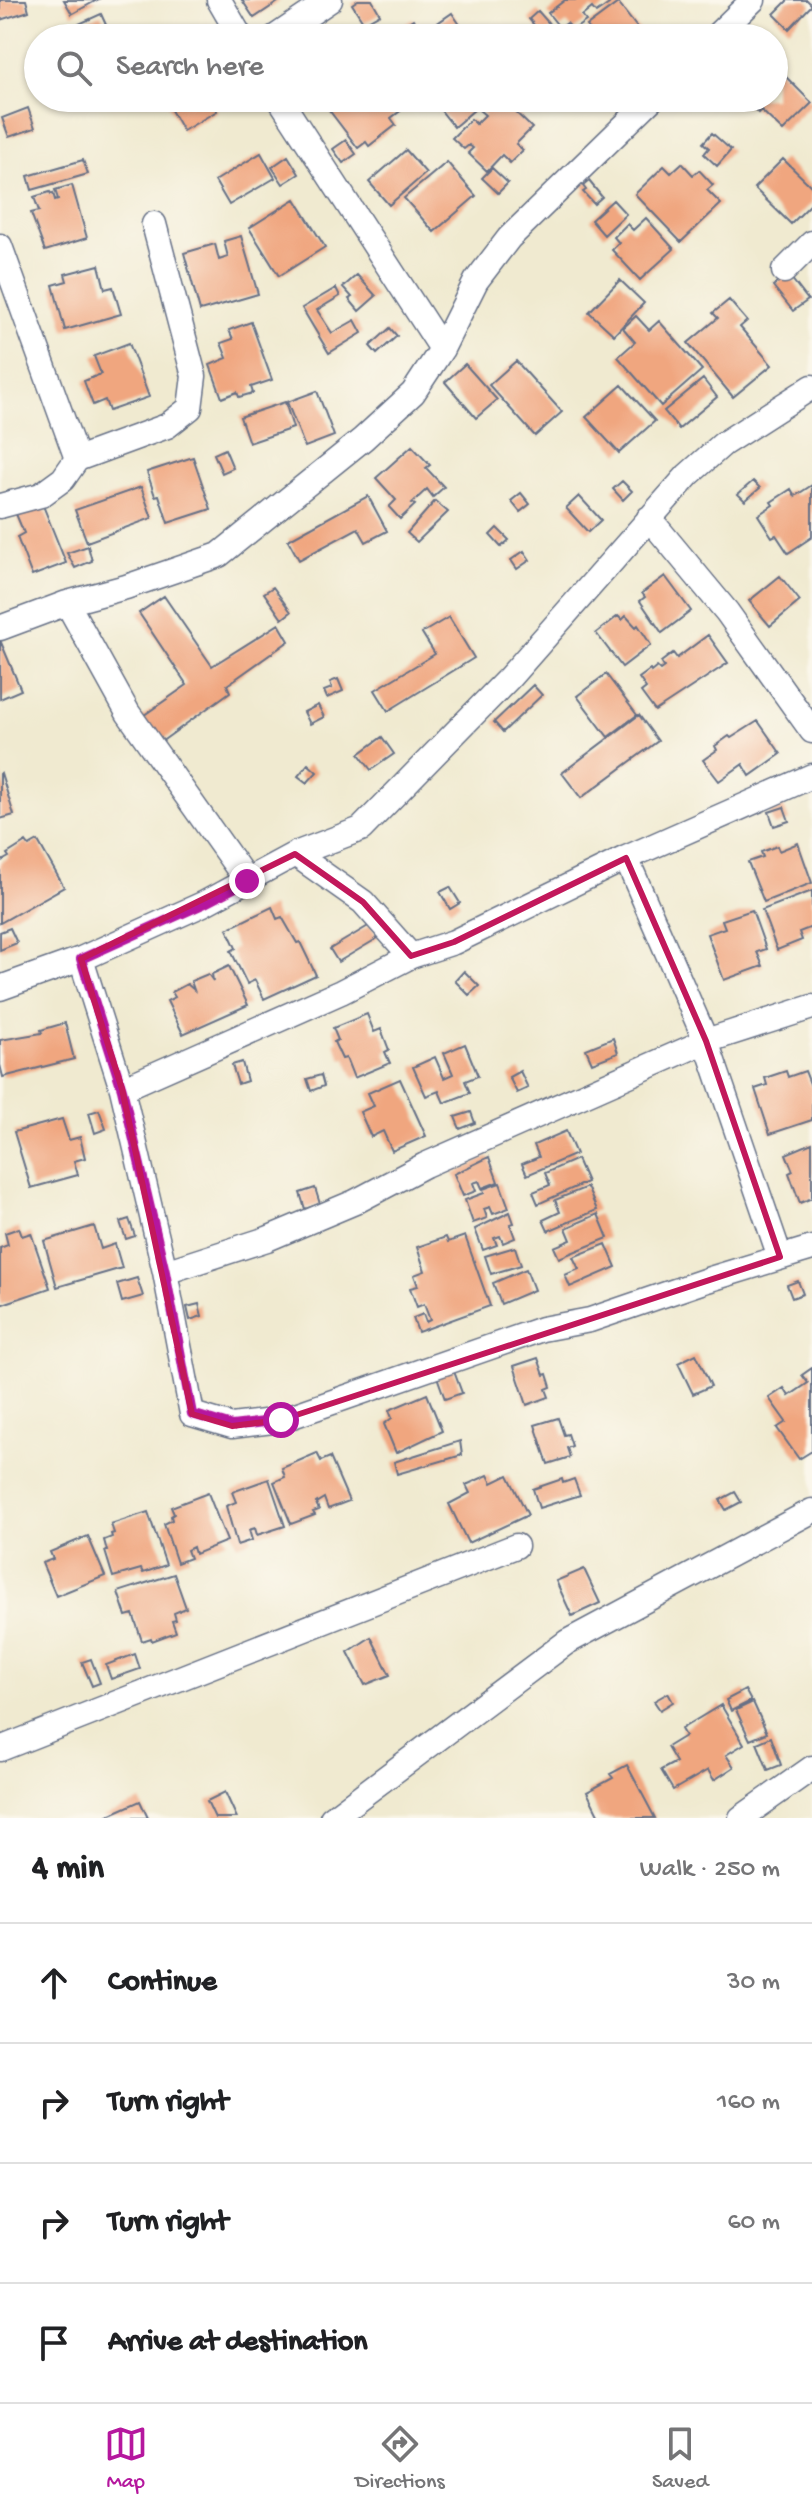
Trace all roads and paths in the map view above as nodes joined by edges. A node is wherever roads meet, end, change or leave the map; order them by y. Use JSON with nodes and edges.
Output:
{"nodes":[{"id":1,"x":219,"y":0,"type":"edge"},
{"id":2,"x":330,"y":0,"type":"edge"},
{"id":3,"x":753,"y":0,"type":"edge"},
{"id":4,"x":233,"y":24,"type":"edge"},
{"id":5,"x":295,"y":24,"type":"edge"},
{"id":6,"x":728,"y":24,"type":"edge"},
{"id":7,"x":288,"y":112,"type":"edge"},
{"id":8,"x":639,"y":112,"type":"edge"},
{"id":9,"x":154,"y":224,"type":"dead end"},
{"id":10,"x":812,"y":243,"type":"edge"},
{"id":11,"x":0,"y":246,"type":"edge"},
{"id":12,"x":784,"y":271,"type":"dead end"},
{"id":13,"x":442,"y":349,"type":"junction"},
{"id":14,"x":812,"y":387,"type":"edge"},
{"id":15,"x":77,"y":459,"type":"junction"},
{"id":16,"x":0,"y":506,"type":"edge"},
{"id":17,"x":649,"y":518,"type":"junction"},
{"id":18,"x":67,"y":603,"type":"junction"},
{"id":19,"x":0,"y":628,"type":"edge"},
{"id":20,"x":812,"y":731,"type":"edge"},
{"id":21,"x":812,"y":776,"type":"edge"},
{"id":22,"x":295,"y":854,"type":"junction"},
{"id":23,"x":626,"y":858,"type":"junction"},
{"id":24,"x":247,"y":881,"type":"junction"},
{"id":25,"x":411,"y":956,"type":"junction"},
{"id":26,"x":81,"y":959,"type":"junction"},
{"id":27,"x":0,"y":988,"type":"edge"},
{"id":28,"x":812,"y":1007,"type":"edge"},
{"id":29,"x":706,"y":1041,"type":"junction"},
{"id":30,"x":122,"y":1089,"type":"junction"},
{"id":31,"x":812,"y":1248,"type":"edge"},
{"id":32,"x":780,"y":1257,"type":"junction"},
{"id":33,"x":165,"y":1272,"type":"junction"},
{"id":34,"x":812,"y":1511,"type":"edge"},
{"id":35,"x":516,"y":1546,"type":"dead end"},
{"id":36,"x":0,"y":1749,"type":"edge"},
{"id":37,"x":812,"y":1768,"type":"edge"},
{"id":38,"x":332,"y":1818,"type":"edge"},
{"id":39,"x":741,"y":1818,"type":"edge"}],
"edges":[{"from":1,"to":4,"type":"street"},
{"from":2,"to":5,"type":"street"},
{"from":3,"to":6,"type":"street"},
{"from":7,"to":13,"type":"street"},
{"from":8,"to":13,"type":"street"},
{"from":9,"to":15,"type":"street"},
{"from":10,"to":12,"type":"street"},
{"from":11,"to":15,"type":"street"},
{"from":13,"to":18,"type":"street"},
{"from":14,"to":17,"type":"street"},
{"from":15,"to":16,"type":"street"},
{"from":17,"to":20,"type":"street"},
{"from":17,"to":22,"type":"street"},
{"from":18,"to":19,"type":"street"},
{"from":18,"to":24,"type":"street"},
{"from":21,"to":23,"type":"street"},
{"from":22,"to":24,"type":"street"},
{"from":22,"to":25,"type":"street"},
{"from":23,"to":25,"type":"street"},
{"from":23,"to":29,"type":"street"},
{"from":24,"to":26,"type":"street"},
{"from":25,"to":30,"type":"street"},
{"from":26,"to":27,"type":"street"},
{"from":26,"to":30,"type":"street"},
{"from":28,"to":29,"type":"street"},
{"from":29,"to":32,"type":"street"},
{"from":29,"to":33,"type":"street"},
{"from":30,"to":33,"type":"street"},
{"from":31,"to":32,"type":"street"},
{"from":32,"to":33,"type":"street"},
{"from":34,"to":38,"type":"street"},
{"from":35,"to":36,"type":"street"},
{"from":37,"to":39,"type":"street"}]}
